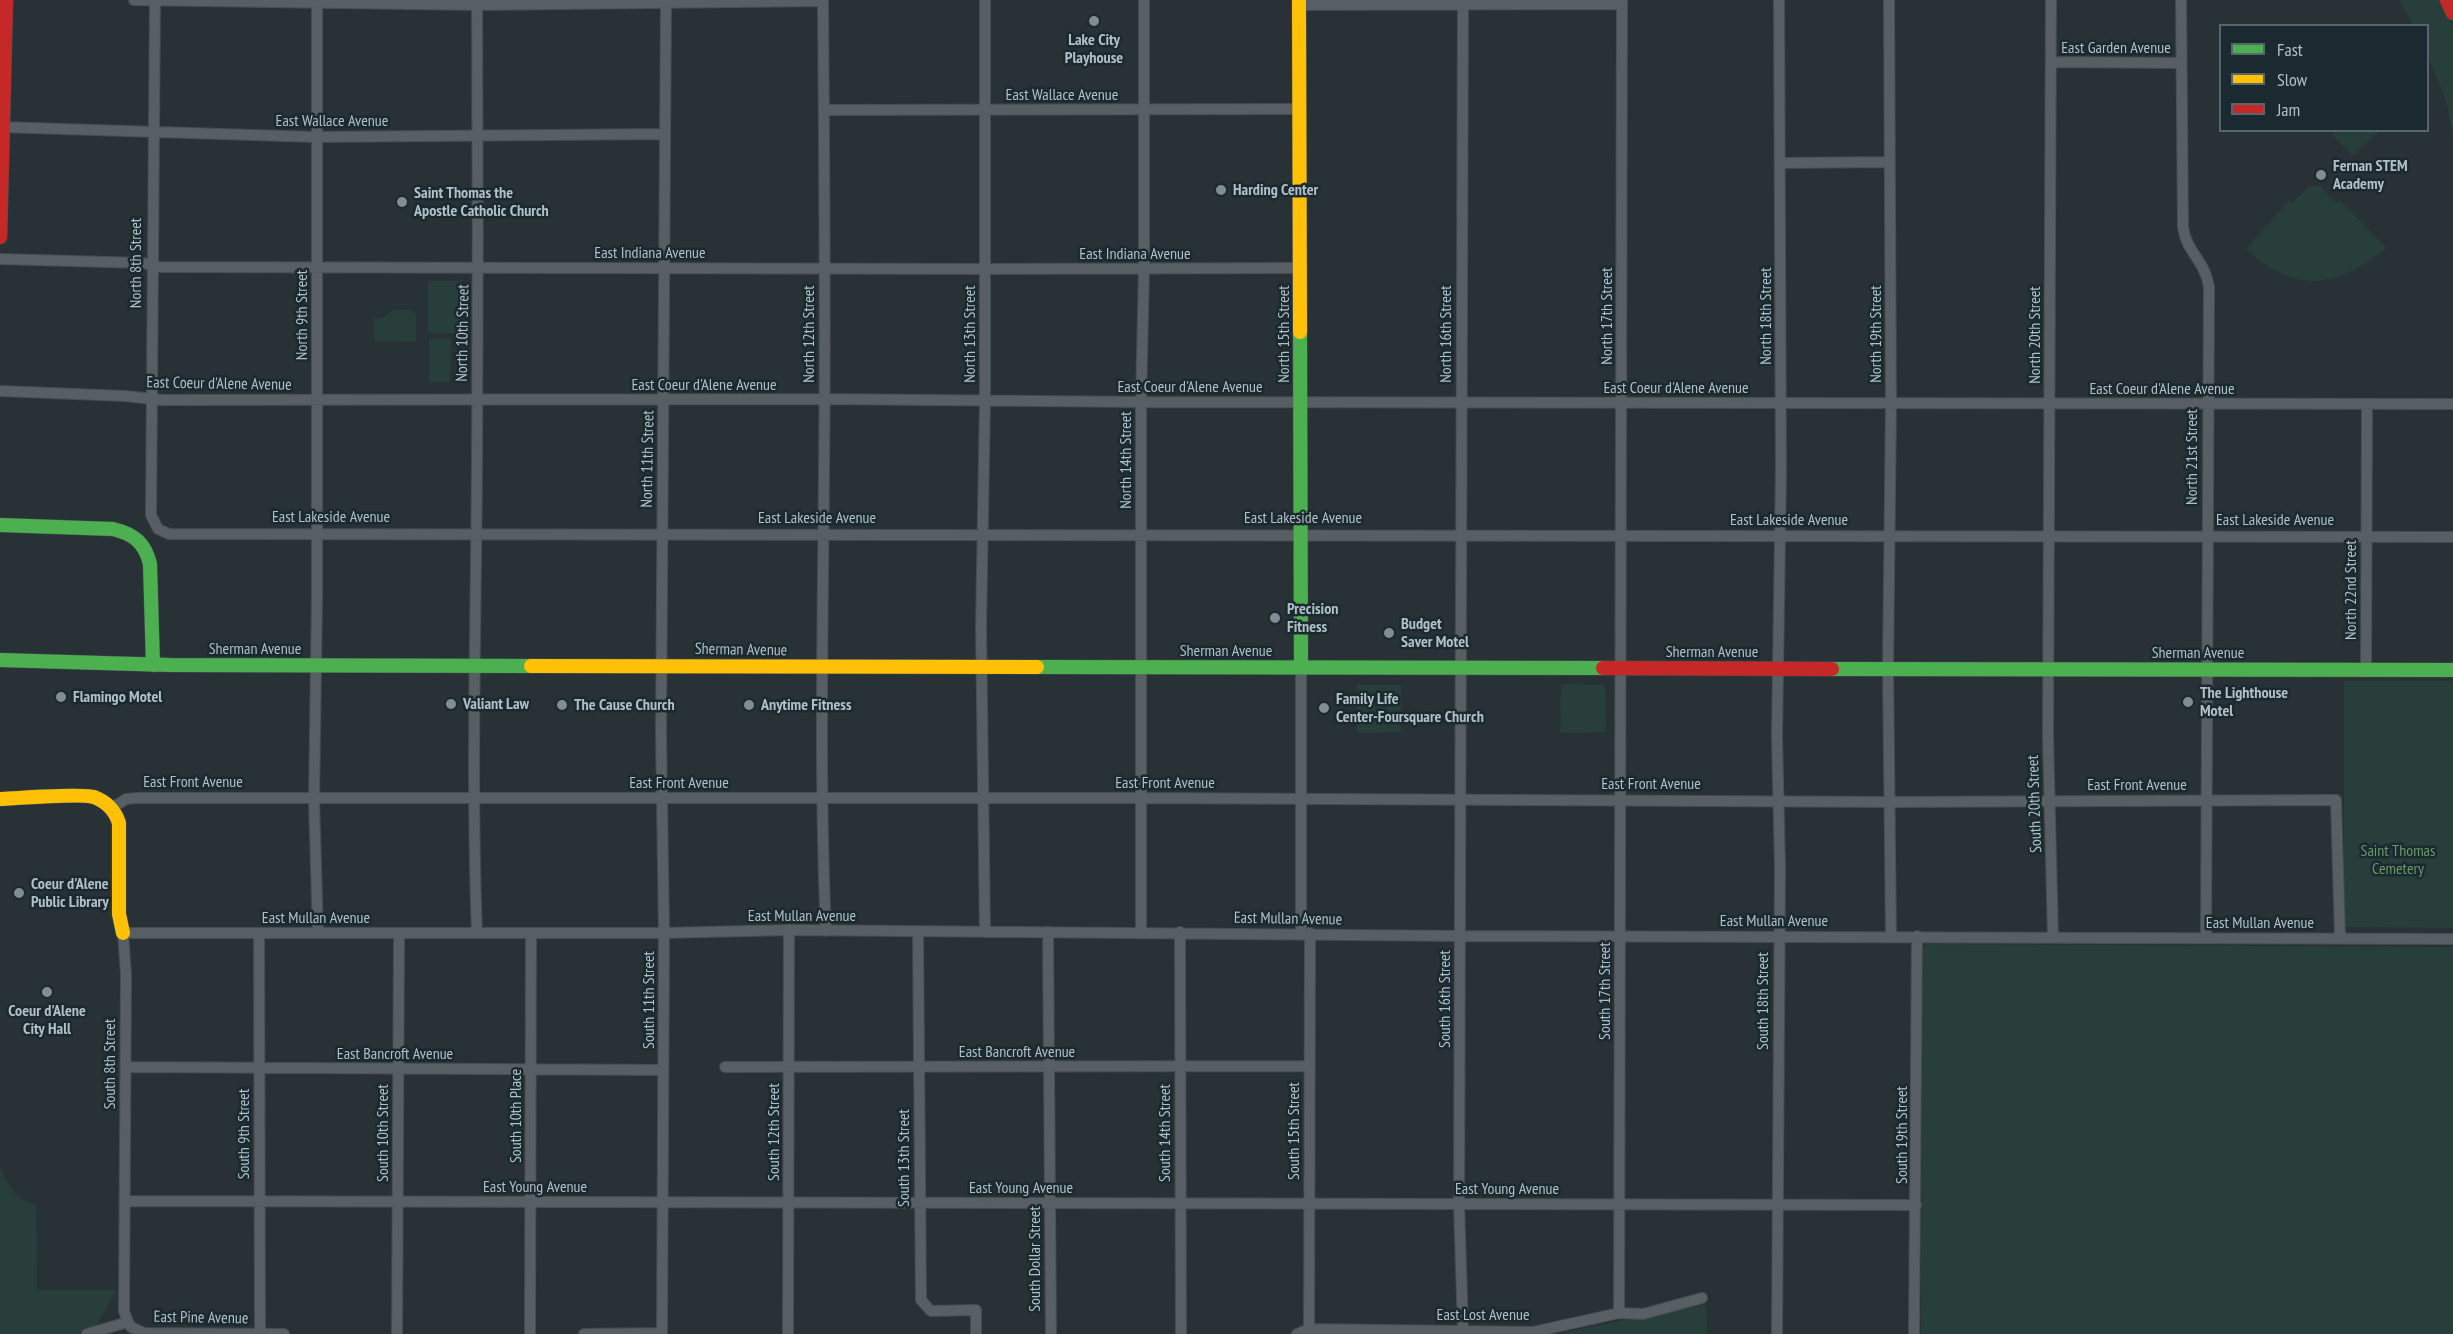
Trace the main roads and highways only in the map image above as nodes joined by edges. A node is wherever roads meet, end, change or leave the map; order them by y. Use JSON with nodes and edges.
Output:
{"nodes":[{"id":1,"x":6,"y":0,"type":"edge"},
{"id":2,"x":2447,"y":0,"type":"edge"},
{"id":3,"x":1299,"y":2,"type":"edge"},
{"id":4,"x":2453,"y":13,"type":"edge"},
{"id":5,"x":1,"y":127,"type":"edge"},
{"id":6,"x":0,"y":237,"type":"edge"},
{"id":7,"x":0,"y":525,"type":"edge"},
{"id":8,"x":0,"y":660,"type":"edge"},
{"id":9,"x":153,"y":665,"type":"junction"},
{"id":10,"x":1301,"y":667,"type":"junction"},
{"id":11,"x":2453,"y":670,"type":"edge"},
{"id":12,"x":0,"y":799,"type":"edge"},
{"id":13,"x":123,"y":933,"type":"road end"}],
"edges":[{"from":1,"to":5,"type":"main road"},
{"from":2,"to":4,"type":"main road"},
{"from":3,"to":10,"type":"main road","name":"North 15th Street"},
{"from":5,"to":6,"type":"main road"},
{"from":7,"to":9,"type":"main road"},
{"from":8,"to":9,"type":"main road","name":"Sherman Avenue"},
{"from":9,"to":10,"type":"main road","name":"Sherman Avenue"},
{"from":10,"to":11,"type":"main road","name":"Sherman Avenue"},
{"from":12,"to":13,"type":"main road","name":"South 8th Street"}]}
